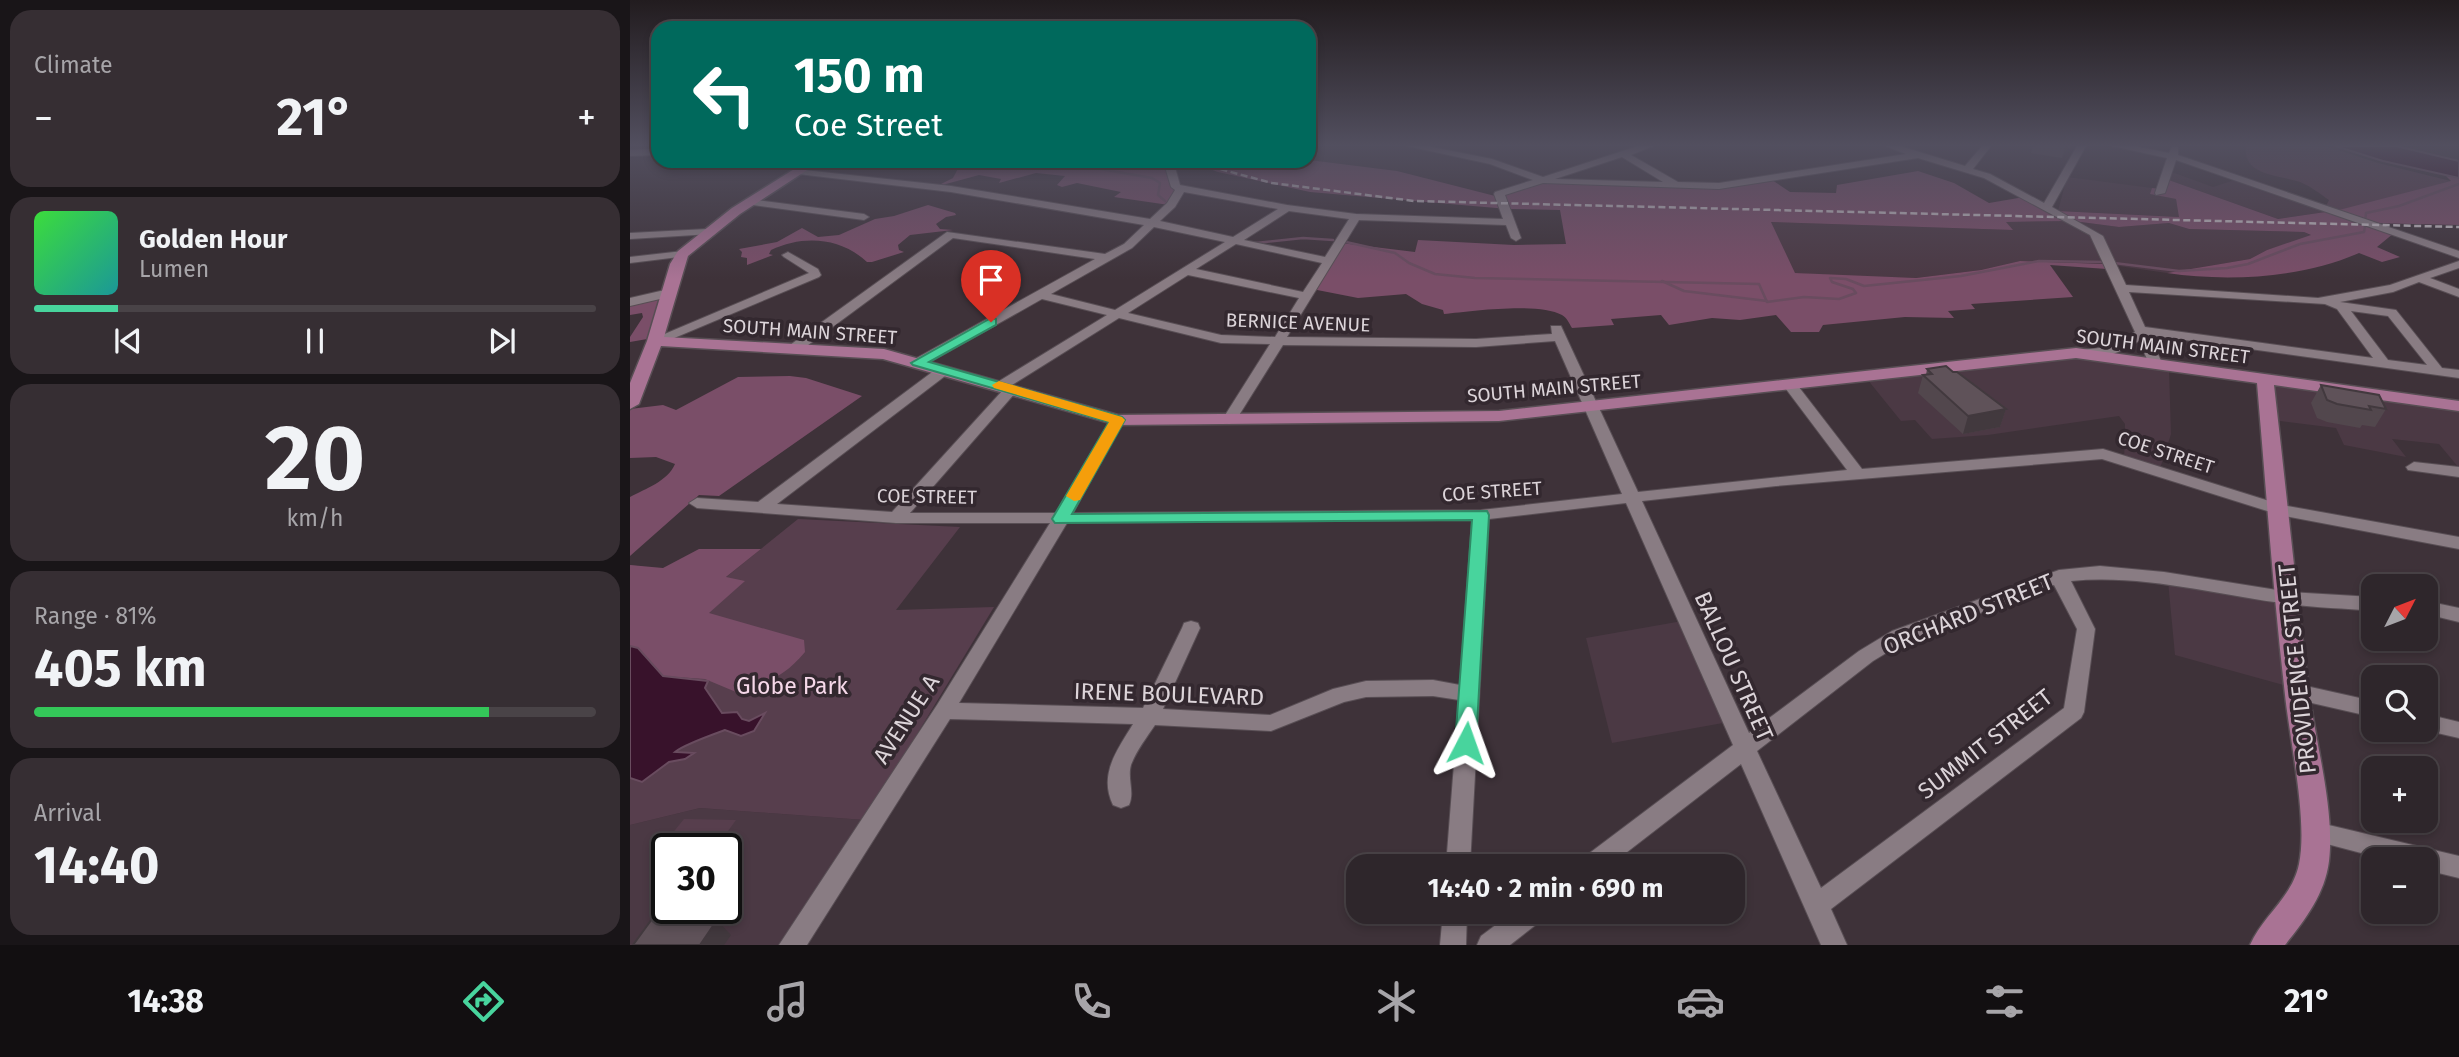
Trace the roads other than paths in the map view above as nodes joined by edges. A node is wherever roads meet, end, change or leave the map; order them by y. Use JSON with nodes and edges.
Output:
{"nodes":[{"id":1,"x":768,"y":190,"type":"edge"},
{"id":2,"x":958,"y":190,"type":"edge"},
{"id":3,"x":1180,"y":190,"type":"edge"},
{"id":4,"x":1192,"y":190,"type":"edge"},
{"id":5,"x":1512,"y":190,"type":"edge"},
{"id":6,"x":2014,"y":190,"type":"edge"},
{"id":7,"x":2057,"y":190,"type":"edge"},
{"id":8,"x":2161,"y":190,"type":"edge"},
{"id":9,"x":2279,"y":190,"type":"edge"},
{"id":10,"x":2160,"y":193,"type":"dead end"},
{"id":11,"x":749,"y":202,"type":"junction"},
{"id":12,"x":2047,"y":207,"type":"junction"},
{"id":13,"x":1287,"y":208,"type":"junction"},
{"id":14,"x":864,"y":217,"type":"dead end"},
{"id":15,"x":1356,"y":217,"type":"junction"},
{"id":16,"x":1508,"y":222,"type":"junction"},
{"id":17,"x":1152,"y":223,"type":"junction"},
{"id":18,"x":707,"y":232,"type":"junction"},
{"id":19,"x":630,"y":236,"type":"edge"},
{"id":20,"x":1516,"y":238,"type":"dead end"},
{"id":21,"x":1235,"y":242,"type":"junction"},
{"id":22,"x":788,"y":255,"type":"dead end"},
{"id":23,"x":2459,"y":255,"type":"edge"},
{"id":24,"x":1108,"y":258,"type":"junction"},
{"id":25,"x":680,"y":259,"type":"junction"},
{"id":26,"x":630,"y":261,"type":"edge"},
{"id":27,"x":1328,"y":261,"type":"junction"},
{"id":28,"x":2459,"y":264,"type":"edge"},
{"id":29,"x":1187,"y":271,"type":"junction"},
{"id":30,"x":2418,"y":278,"type":"junction"},
{"id":31,"x":2121,"y":288,"type":"junction"},
{"id":32,"x":668,"y":293,"type":"junction"},
{"id":33,"x":2459,"y":293,"type":"edge"},
{"id":34,"x":1040,"y":295,"type":"junction"},
{"id":35,"x":1307,"y":296,"type":"junction"},
{"id":36,"x":630,"y":302,"type":"edge"},
{"id":37,"x":2318,"y":302,"type":"junction"},
{"id":38,"x":2341,"y":306,"type":"junction"},
{"id":39,"x":1117,"y":314,"type":"junction"},
{"id":40,"x":2141,"y":332,"type":"junction"},
{"id":41,"x":1557,"y":333,"type":"joint"},
{"id":42,"x":655,"y":341,"type":"junction"},
{"id":43,"x":1277,"y":341,"type":"junction"},
{"id":44,"x":794,"y":348,"type":"junction"},
{"id":45,"x":2077,"y":353,"type":"junction"},
{"id":46,"x":918,"y":363,"type":"junction"},
{"id":47,"x":2383,"y":363,"type":"junction"},
{"id":48,"x":2156,"y":365,"type":"junction"},
{"id":49,"x":944,"y":370,"type":"junction"},
{"id":50,"x":2438,"y":371,"type":"junction"},
{"id":51,"x":2459,"y":374,"type":"edge"},
{"id":52,"x":2265,"y":380,"type":"junction"},
{"id":53,"x":1790,"y":385,"type":"junction"},
{"id":54,"x":1006,"y":387,"type":"junction"},
{"id":55,"x":630,"y":404,"type":"edge"},
{"id":56,"x":2459,"y":406,"type":"edge"},
{"id":57,"x":1590,"y":407,"type":"junction"},
{"id":58,"x":1117,"y":420,"type":"junction"},
{"id":59,"x":1229,"y":420,"type":"junction"},
{"id":60,"x":2414,"y":467,"type":"dead end"},
{"id":61,"x":2459,"y":472,"type":"edge"},
{"id":62,"x":1858,"y":474,"type":"junction"},
{"id":63,"x":1631,"y":499,"type":"junction"},
{"id":64,"x":697,"y":503,"type":"dead end"},
{"id":65,"x":760,"y":509,"type":"junction"},
{"id":66,"x":2280,"y":510,"type":"junction"},
{"id":67,"x":1481,"y":515,"type":"junction"},
{"id":68,"x":896,"y":518,"type":"junction"},
{"id":69,"x":1061,"y":519,"type":"junction"},
{"id":70,"x":2459,"y":543,"type":"edge"},
{"id":71,"x":2059,"y":576,"type":"junction"},
{"id":72,"x":2289,"y":598,"type":"junction"},
{"id":73,"x":2361,"y":603,"type":"edge"},
{"id":74,"x":2438,"y":611,"type":"edge"},
{"id":75,"x":2459,"y":615,"type":"edge"},
{"id":76,"x":1191,"y":628,"type":"dead end"},
{"id":77,"x":2297,"y":692,"type":"junction"},
{"id":78,"x":1469,"y":694,"type":"junction"},
{"id":79,"x":2361,"y":706,"type":"edge"},
{"id":80,"x":944,"y":711,"type":"junction"},
{"id":81,"x":1149,"y":716,"type":"junction"},
{"id":82,"x":2438,"y":725,"type":"edge"},
{"id":83,"x":2459,"y":730,"type":"edge"},
{"id":84,"x":1745,"y":748,"type":"junction"},
{"id":85,"x":1121,"y":798,"type":"dead end"},
{"id":86,"x":2316,"y":832,"type":"junction"},
{"id":87,"x":1459,"y":854,"type":"edge"},
{"id":88,"x":1607,"y":854,"type":"edge"},
{"id":89,"x":2459,"y":867,"type":"edge"},
{"id":90,"x":1817,"y":905,"type":"junction"},
{"id":91,"x":1454,"y":924,"type":"edge"},
{"id":92,"x":1517,"y":924,"type":"edge"},
{"id":93,"x":792,"y":945,"type":"edge"},
{"id":94,"x":1453,"y":945,"type":"edge"},
{"id":95,"x":1490,"y":945,"type":"edge"},
{"id":96,"x":1834,"y":945,"type":"edge"},
{"id":97,"x":2266,"y":945,"type":"edge"}],
"edges":[{"from":1,"to":11,"type":"main road"},
{"from":2,"to":17,"type":"street"},
{"from":3,"to":17,"type":"street"},
{"from":4,"to":13,"type":"street"},
{"from":5,"to":16,"type":"street"},
{"from":6,"to":12,"type":"street"},
{"from":7,"to":12,"type":"street"},
{"from":8,"to":10,"type":"street"},
{"from":9,"to":23,"type":"street"},
{"from":11,"to":14,"type":"street"},
{"from":11,"to":18,"type":"main road"},
{"from":12,"to":31,"type":"street"},
{"from":13,"to":15,"type":"street"},
{"from":13,"to":21,"type":"street"},
{"from":15,"to":16,"type":"street"},
{"from":15,"to":27,"type":"street"},
{"from":16,"to":20,"type":"street"},
{"from":17,"to":21,"type":"street"},
{"from":17,"to":24,"type":"street"},
{"from":18,"to":19,"type":"street"},
{"from":18,"to":25,"type":"main road"},
{"from":21,"to":27,"type":"street"},
{"from":21,"to":29,"type":"street"},
{"from":22,"to":42,"type":"street"},
{"from":24,"to":34,"type":"street"},
{"from":24,"to":44,"type":"street"},
{"from":25,"to":26,"type":"street"},
{"from":25,"to":32,"type":"main road"},
{"from":27,"to":35,"type":"street"},
{"from":28,"to":30,"type":"street"},
{"from":29,"to":35,"type":"street"},
{"from":29,"to":39,"type":"street"},
{"from":30,"to":33,"type":"street"},
{"from":30,"to":37,"type":"street"},
{"from":31,"to":37,"type":"street"},
{"from":31,"to":40,"type":"street"},
{"from":32,"to":36,"type":"street"},
{"from":32,"to":42,"type":"main road"},
{"from":34,"to":39,"type":"street","name":"BERNICE AVENUE"},
{"from":34,"to":46,"type":"street"},
{"from":35,"to":43,"type":"street"},
{"from":37,"to":38,"type":"street"},
{"from":38,"to":47,"type":"street"},
{"from":38,"to":50,"type":"street"},
{"from":39,"to":43,"type":"street","name":"BERNICE AVENUE"},
{"from":39,"to":54,"type":"street"},
{"from":40,"to":45,"type":"street"},
{"from":40,"to":47,"type":"street"},
{"from":40,"to":48,"type":"street"},
{"from":41,"to":43,"type":"street","name":"BERNICE AVENUE"},
{"from":41,"to":57,"type":"street","name":"BALLOU STREET"},
{"from":42,"to":44,"type":"main road","name":"SOUTH MAIN STREET"},
{"from":42,"to":55,"type":"main road"},
{"from":43,"to":59,"type":"street"},
{"from":44,"to":46,"type":"main road","name":"SOUTH MAIN STREET"},
{"from":45,"to":48,"type":"main road","name":"SOUTH MAIN STREET"},
{"from":45,"to":53,"type":"main road","name":"SOUTH MAIN STREET"},
{"from":46,"to":49,"type":"main road","name":"SOUTH MAIN STREET"},
{"from":47,"to":50,"type":"street"},
{"from":48,"to":52,"type":"main road","name":"SOUTH MAIN STREET"},
{"from":49,"to":54,"type":"main road","name":"SOUTH MAIN STREET"},
{"from":49,"to":65,"type":"street"},
{"from":50,"to":51,"type":"street"},
{"from":52,"to":56,"type":"main road","name":"SOUTH MAIN STREET"},
{"from":52,"to":66,"type":"main road","name":"PROVIDENCE STREET"},
{"from":53,"to":57,"type":"main road","name":"SOUTH MAIN STREET"},
{"from":53,"to":62,"type":"street"},
{"from":54,"to":58,"type":"main road","name":"SOUTH MAIN STREET"},
{"from":54,"to":68,"type":"street"},
{"from":57,"to":59,"type":"main road","name":"SOUTH MAIN STREET"},
{"from":57,"to":63,"type":"street","name":"BALLOU STREET"},
{"from":58,"to":59,"type":"main road","name":"SOUTH MAIN STREET"},
{"from":58,"to":69,"type":"street","name":"AVENUE A"},
{"from":60,"to":61,"type":"street"},
{"from":62,"to":63,"type":"street","name":"COE STREET"},
{"from":62,"to":66,"type":"street","name":"COE STREET"},
{"from":63,"to":67,"type":"street","name":"COE STREET"},
{"from":63,"to":84,"type":"street","name":"BALLOU STREET"},
{"from":64,"to":65,"type":"street","name":"COE STREET"},
{"from":65,"to":68,"type":"street","name":"COE STREET"},
{"from":66,"to":70,"type":"street","name":"COE STREET"},
{"from":66,"to":72,"type":"main road","name":"PROVIDENCE STREET"},
{"from":67,"to":69,"type":"street","name":"COE STREET"},
{"from":67,"to":78,"type":"street"},
{"from":68,"to":69,"type":"street","name":"COE STREET"},
{"from":69,"to":80,"type":"street","name":"AVENUE A"},
{"from":71,"to":72,"type":"street","name":"ORCHARD STREET"},
{"from":71,"to":84,"type":"street","name":"ORCHARD STREET"},
{"from":71,"to":90,"type":"street","name":"SUMMIT STREET"},
{"from":72,"to":73,"type":"street","name":"ORCHARD STREET"},
{"from":72,"to":77,"type":"main road","name":"PROVIDENCE STREET"},
{"from":74,"to":75,"type":"street"},
{"from":76,"to":81,"type":"street"},
{"from":77,"to":79,"type":"street"},
{"from":77,"to":86,"type":"main road","name":"PROVIDENCE STREET"},
{"from":78,"to":81,"type":"street","name":"IRENE BOULEVARD"},
{"from":78,"to":87,"type":"street"},
{"from":80,"to":81,"type":"street","name":"IRENE BOULEVARD"},
{"from":80,"to":93,"type":"street","name":"AVENUE A"},
{"from":81,"to":85,"type":"street"},
{"from":82,"to":83,"type":"street"},
{"from":84,"to":88,"type":"street","name":"ORCHARD STREET"},
{"from":84,"to":90,"type":"street","name":"BALLOU STREET"},
{"from":86,"to":89,"type":"street"},
{"from":86,"to":97,"type":"main road","name":"PROVIDENCE STREET"},
{"from":90,"to":96,"type":"street","name":"BALLOU STREET"},
{"from":91,"to":94,"type":"street"},
{"from":92,"to":95,"type":"street"}]}
